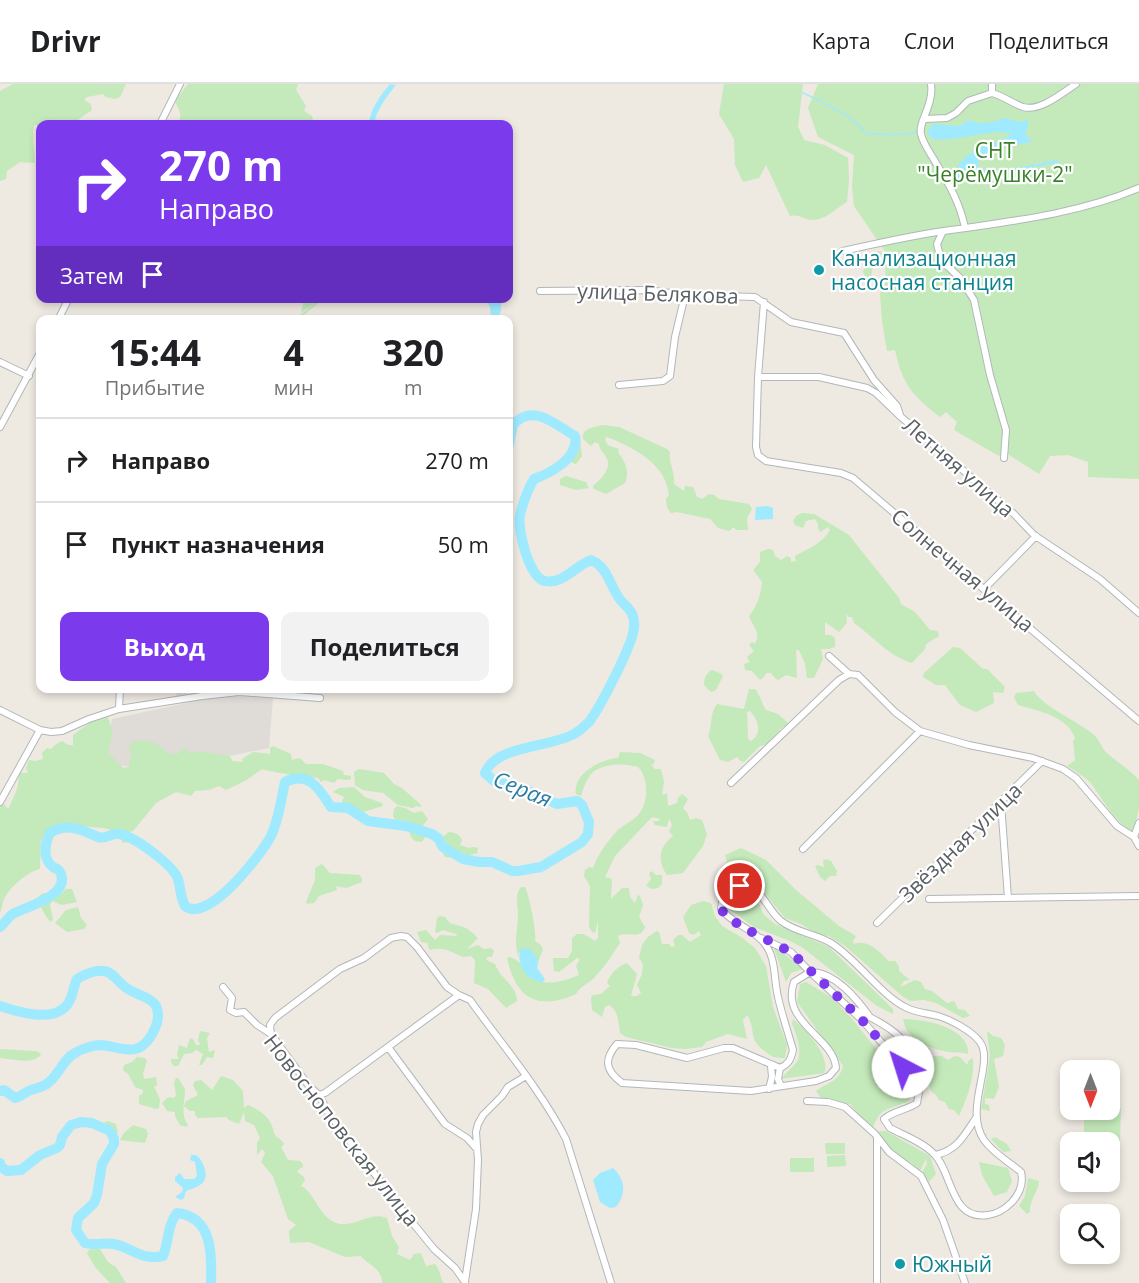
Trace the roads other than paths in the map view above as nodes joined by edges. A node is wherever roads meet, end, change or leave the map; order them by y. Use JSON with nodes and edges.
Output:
{"nodes":[{"id":1,"x":180,"y":84,"type":"edge"},
{"id":2,"x":931,"y":84,"type":"edge"},
{"id":3,"x":992,"y":84,"type":"edge"},
{"id":4,"x":1076,"y":84,"type":"edge"},
{"id":5,"x":992,"y":93,"type":"junction"},
{"id":6,"x":924,"y":119,"type":"junction"},
{"id":7,"x":162,"y":120,"type":"edge"},
{"id":8,"x":1139,"y":188,"type":"edge"},
{"id":9,"x":965,"y":228,"type":"junction"},
{"id":10,"x":943,"y":231,"type":"junction"},
{"id":11,"x":843,"y":251,"type":"dead end"},
{"id":12,"x":540,"y":291,"type":"dead end"},
{"id":13,"x":685,"y":295,"type":"junction"},
{"id":14,"x":764,"y":302,"type":"junction"},
{"id":15,"x":36,"y":361,"type":"edge"},
{"id":16,"x":0,"y":362,"type":"edge"},
{"id":17,"x":29,"y":375,"type":"junction"},
{"id":18,"x":758,"y":377,"type":"junction"},
{"id":19,"x":619,"y":385,"type":"dead end"},
{"id":20,"x":901,"y":417,"type":"junction"},
{"id":21,"x":0,"y":427,"type":"edge"},
{"id":22,"x":1004,"y":458,"type":"dead end"},
{"id":23,"x":1036,"y":536,"type":"junction"},
{"id":24,"x":985,"y":588,"type":"junction"},
{"id":25,"x":1139,"y":613,"type":"edge"},
{"id":26,"x":829,"y":656,"type":"dead end"},
{"id":27,"x":849,"y":674,"type":"junction"},
{"id":28,"x":120,"y":693,"type":"edge"},
{"id":29,"x":230,"y":693,"type":"edge"},
{"id":30,"x":252,"y":693,"type":"edge"},
{"id":31,"x":320,"y":698,"type":"dead end"},
{"id":32,"x":0,"y":710,"type":"edge"},
{"id":33,"x":119,"y":710,"type":"junction"},
{"id":34,"x":1139,"y":721,"type":"edge"},
{"id":35,"x":40,"y":730,"type":"junction"},
{"id":36,"x":920,"y":731,"type":"junction"},
{"id":37,"x":1042,"y":761,"type":"junction"},
{"id":38,"x":731,"y":783,"type":"dead end"},
{"id":39,"x":0,"y":802,"type":"edge"},
{"id":40,"x":1000,"y":803,"type":"junction"},
{"id":41,"x":1139,"y":823,"type":"edge"},
{"id":42,"x":1134,"y":837,"type":"junction"},
{"id":43,"x":1139,"y":846,"type":"edge"},
{"id":44,"x":802,"y":849,"type":"dead end"},
{"id":45,"x":1139,"y":896,"type":"edge"},
{"id":46,"x":1008,"y":898,"type":"junction"},
{"id":47,"x":928,"y":899,"type":"dead end"},
{"id":48,"x":877,"y":923,"type":"dead end"},
{"id":49,"x":758,"y":936,"type":"junction"},
{"id":50,"x":810,"y":972,"type":"junction"},
{"id":51,"x":223,"y":987,"type":"dead end"},
{"id":52,"x":459,"y":995,"type":"junction"},
{"id":53,"x":847,"y":1006,"type":"junction"},
{"id":54,"x":870,"y":1017,"type":"junction"},
{"id":55,"x":271,"y":1034,"type":"junction"},
{"id":56,"x":388,"y":1047,"type":"junction"},
{"id":57,"x":771,"y":1066,"type":"junction"},
{"id":58,"x":780,"y":1068,"type":"junction"},
{"id":59,"x":526,"y":1076,"type":"junction"},
{"id":60,"x":781,"y":1086,"type":"junction"},
{"id":61,"x":921,"y":1087,"type":"junction"},
{"id":62,"x":769,"y":1089,"type":"junction"},
{"id":63,"x":319,"y":1095,"type":"junction"},
{"id":64,"x":807,"y":1101,"type":"dead end"},
{"id":65,"x":976,"y":1118,"type":"junction"},
{"id":66,"x":877,"y":1137,"type":"junction"},
{"id":67,"x":476,"y":1148,"type":"junction"},
{"id":68,"x":936,"y":1155,"type":"junction"},
{"id":69,"x":465,"y":1283,"type":"edge"},
{"id":70,"x":611,"y":1283,"type":"edge"},
{"id":71,"x":877,"y":1283,"type":"edge"},
{"id":72,"x":965,"y":1283,"type":"edge"}],
"edges":[{"from":1,"to":7,"type":"street"},
{"from":2,"to":6,"type":"street"},
{"from":3,"to":5,"type":"street"},
{"from":4,"to":5,"type":"street"},
{"from":5,"to":6,"type":"street"},
{"from":6,"to":9,"type":"street"},
{"from":8,"to":9,"type":"street"},
{"from":9,"to":10,"type":"street"},
{"from":10,"to":11,"type":"street"},
{"from":10,"to":22,"type":"street"},
{"from":12,"to":13,"type":"street","name":"улица Белякова"},
{"from":13,"to":14,"type":"street","name":"улица Белякова"},
{"from":13,"to":19,"type":"street"},
{"from":14,"to":18,"type":"street"},
{"from":14,"to":20,"type":"street","name":"улица Белякова"},
{"from":15,"to":17,"type":"street"},
{"from":16,"to":17,"type":"street"},
{"from":17,"to":21,"type":"street"},
{"from":18,"to":20,"type":"street","name":"Летняя улица"},
{"from":18,"to":24,"type":"street","name":"Солнечная улица"},
{"from":20,"to":23,"type":"street","name":"Летняя улица"},
{"from":23,"to":24,"type":"street"},
{"from":23,"to":25,"type":"street","name":"Летняя улица"},
{"from":24,"to":34,"type":"street","name":"Солнечная улица"},
{"from":26,"to":27,"type":"street"},
{"from":27,"to":36,"type":"street"},
{"from":27,"to":38,"type":"street"},
{"from":28,"to":33,"type":"street"},
{"from":29,"to":33,"type":"street"},
{"from":30,"to":31,"type":"street"},
{"from":32,"to":35,"type":"street"},
{"from":33,"to":35,"type":"street"},
{"from":35,"to":39,"type":"street"},
{"from":36,"to":37,"type":"street"},
{"from":36,"to":44,"type":"street"},
{"from":37,"to":40,"type":"street","name":"Звёздная улица"},
{"from":37,"to":42,"type":"street"},
{"from":40,"to":46,"type":"street"},
{"from":40,"to":48,"type":"street","name":"Звёздная улица"},
{"from":41,"to":42,"type":"street"},
{"from":42,"to":43,"type":"street"},
{"from":45,"to":46,"type":"street"},
{"from":46,"to":47,"type":"street"},
{"from":49,"to":50,"type":"street"},
{"from":49,"to":58,"type":"street"},
{"from":49,"to":65,"type":"street"},
{"from":50,"to":53,"type":"street"},
{"from":50,"to":54,"type":"street"},
{"from":50,"to":60,"type":"street"},
{"from":51,"to":55,"type":"street","name":"Новосноповская улица"},
{"from":52,"to":55,"type":"street"},
{"from":52,"to":56,"type":"street"},
{"from":52,"to":59,"type":"street"},
{"from":53,"to":54,"type":"street"},
{"from":53,"to":61,"type":"street"},
{"from":54,"to":61,"type":"street"},
{"from":55,"to":63,"type":"street","name":"Новосноповская улица"},
{"from":56,"to":63,"type":"street"},
{"from":56,"to":67,"type":"street"},
{"from":57,"to":58,"type":"street"},
{"from":57,"to":62,"type":"street"},
{"from":57,"to":62,"type":"street"},
{"from":58,"to":60,"type":"street"},
{"from":59,"to":67,"type":"street"},
{"from":59,"to":70,"type":"street"},
{"from":60,"to":62,"type":"street"},
{"from":61,"to":68,"type":"street"},
{"from":63,"to":69,"type":"street","name":"Новосноповская улица"},
{"from":64,"to":66,"type":"street"},
{"from":65,"to":68,"type":"street"},
{"from":65,"to":68,"type":"street"},
{"from":66,"to":71,"type":"street"},
{"from":66,"to":72,"type":"street"},
{"from":67,"to":69,"type":"street"}]}
